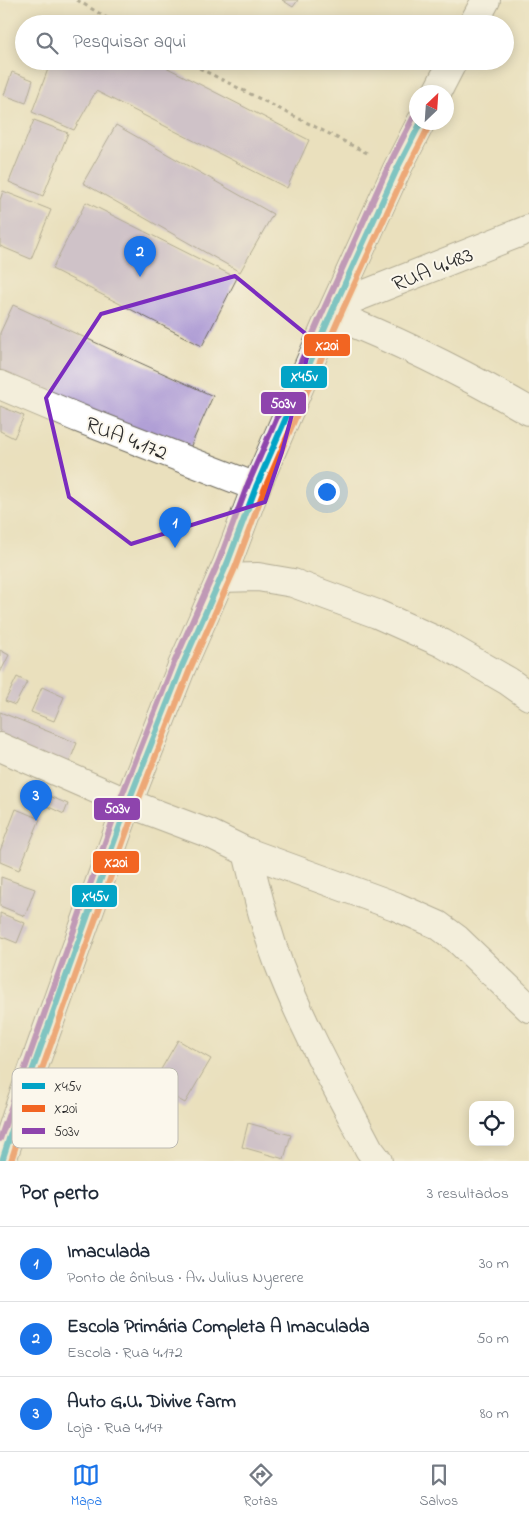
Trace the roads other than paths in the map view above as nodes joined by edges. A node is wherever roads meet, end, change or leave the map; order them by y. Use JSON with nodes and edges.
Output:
{"nodes":[{"id":1,"x":486,"y":0,"type":"edge"},
{"id":2,"x":478,"y":15,"type":"edge"},
{"id":3,"x":448,"y":70,"type":"edge"},
{"id":4,"x":441,"y":85,"type":"edge"},
{"id":5,"x":417,"y":130,"type":"edge"},
{"id":6,"x":529,"y":229,"type":"edge"},
{"id":7,"x":333,"y":310,"type":"junction"},
{"id":8,"x":0,"y":385,"type":"edge"},
{"id":9,"x":529,"y":411,"type":"edge"},
{"id":10,"x":256,"y":487,"type":"junction"},
{"id":11,"x":221,"y":578,"type":"junction"},
{"id":12,"x":529,"y":696,"type":"edge"},
{"id":13,"x":0,"y":747,"type":"edge"},
{"id":14,"x":128,"y":803,"type":"junction"},
{"id":15,"x":247,"y":852,"type":"junction"},
{"id":16,"x":529,"y":1008,"type":"edge"},
{"id":17,"x":33,"y":1068,"type":"edge"},
{"id":18,"x":12,"y":1130,"type":"edge"},
{"id":19,"x":2,"y":1161,"type":"edge"},
{"id":20,"x":378,"y":1161,"type":"edge"}],
"edges":[{"from":1,"to":2,"type":"street"},
{"from":3,"to":4,"type":"street"},
{"from":5,"to":7,"type":"street"},
{"from":6,"to":7,"type":"street","name":"RUA 4.483"},
{"from":7,"to":9,"type":"street"},
{"from":7,"to":10,"type":"street"},
{"from":8,"to":10,"type":"street","name":"RUA 4.172"},
{"from":10,"to":11,"type":"street"},
{"from":11,"to":12,"type":"street"},
{"from":11,"to":14,"type":"street"},
{"from":13,"to":14,"type":"street"},
{"from":14,"to":15,"type":"street"},
{"from":14,"to":17,"type":"street"},
{"from":15,"to":16,"type":"street"},
{"from":15,"to":20,"type":"street"},
{"from":18,"to":19,"type":"street"}]}
